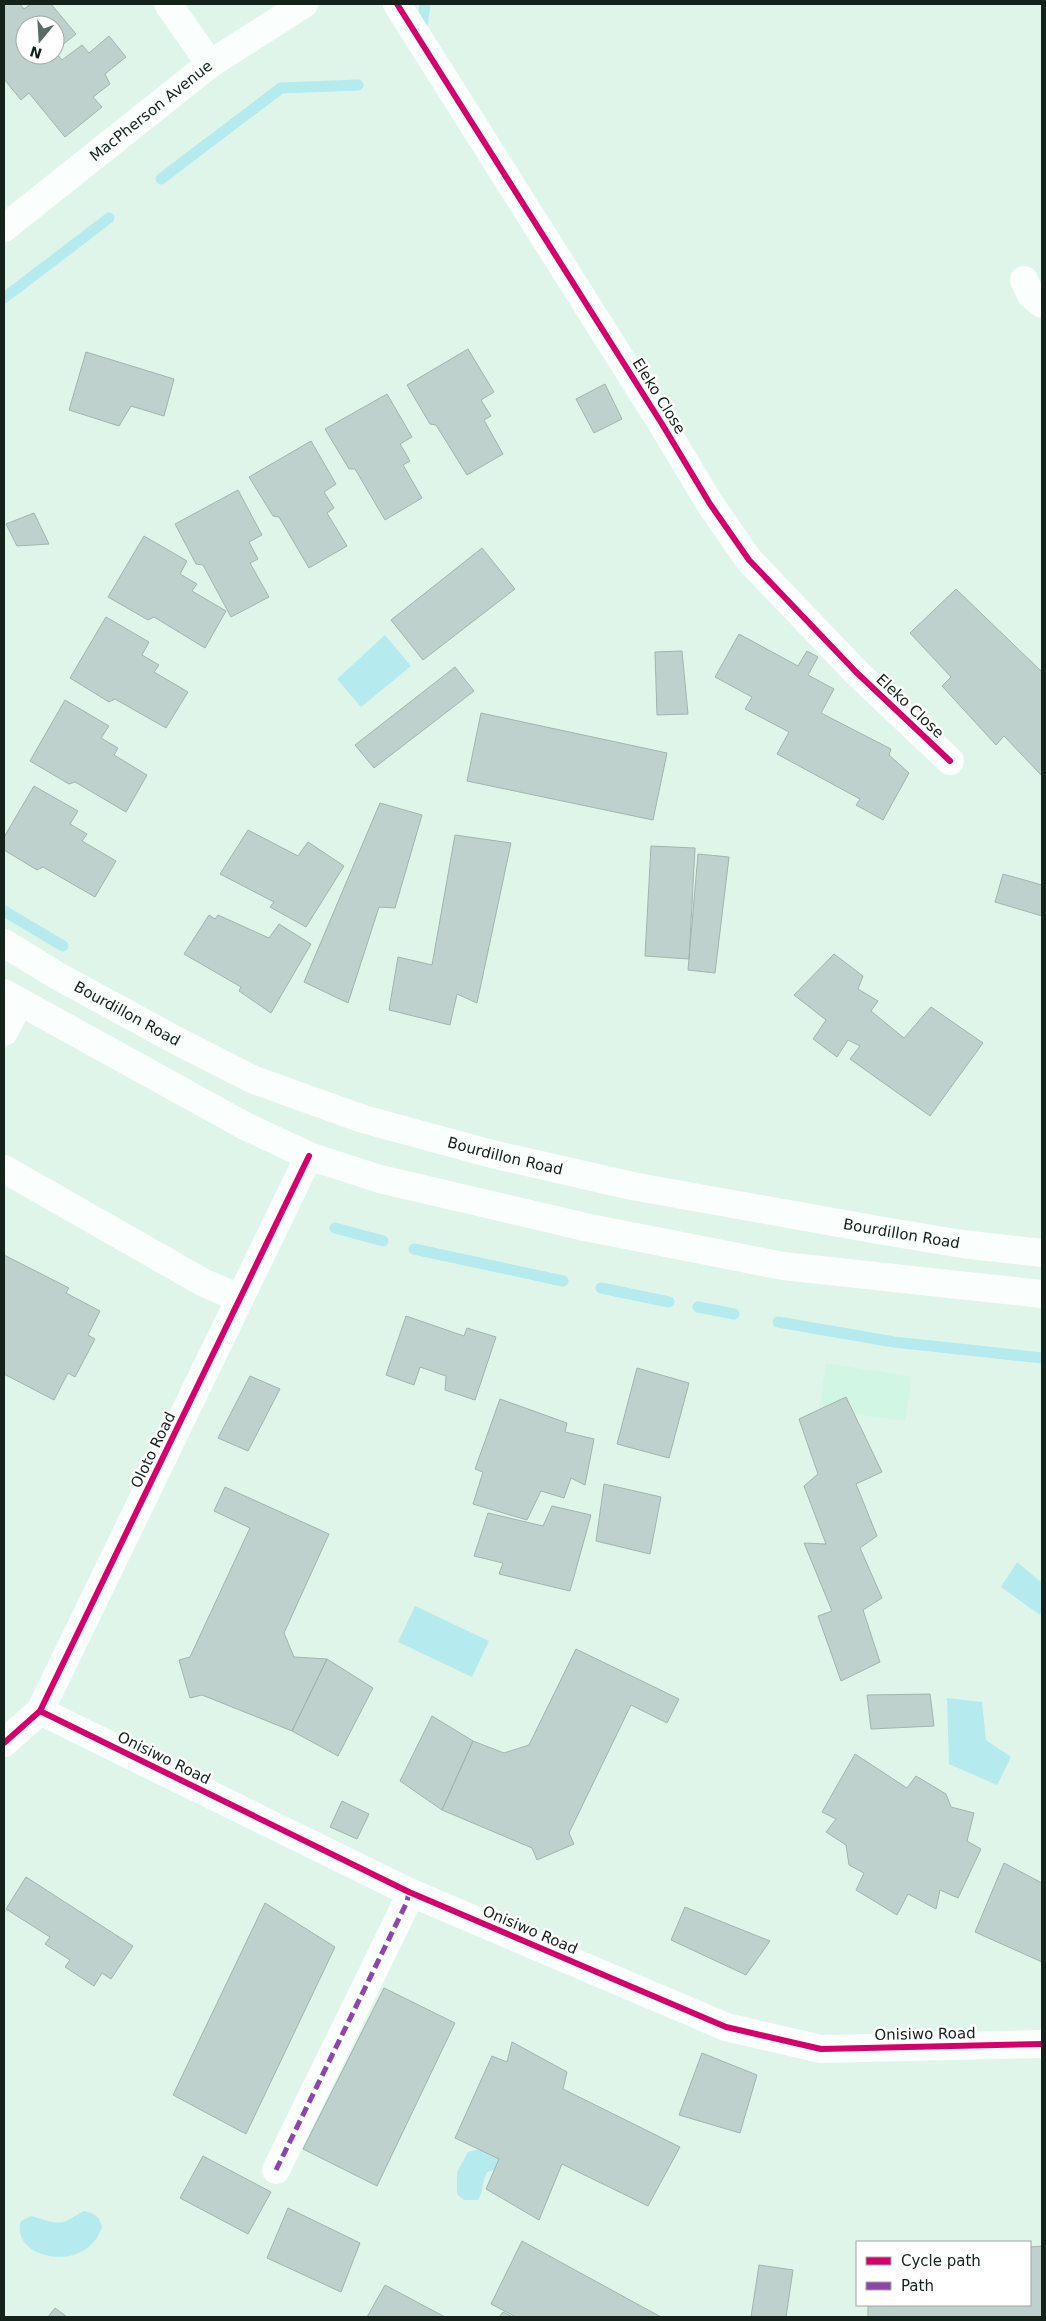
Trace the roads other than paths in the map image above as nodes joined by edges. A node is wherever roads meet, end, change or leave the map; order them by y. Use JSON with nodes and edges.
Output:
{"nodes":[{"id":1,"x":168,"y":4,"type":"edge"},
{"id":2,"x":304,"y":4,"type":"edge"},
{"id":3,"x":397,"y":4,"type":"edge"},
{"id":4,"x":210,"y":64,"type":"junction"},
{"id":5,"x":4,"y":228,"type":"edge"},
{"id":6,"x":1024,"y":280,"type":"dead end"},
{"id":7,"x":1042,"y":304,"type":"edge"},
{"id":8,"x":950,"y":761,"type":"dead end"},
{"id":9,"x":4,"y":943,"type":"edge"},
{"id":10,"x":12,"y":998,"type":"edge"},
{"id":11,"x":4,"y":1032,"type":"edge"},
{"id":12,"x":309,"y":1156,"type":"junction"},
{"id":13,"x":4,"y":1170,"type":"edge"},
{"id":14,"x":1042,"y":1253,"type":"edge"},
{"id":15,"x":1042,"y":1294,"type":"edge"},
{"id":16,"x":240,"y":1298,"type":"junction"},
{"id":17,"x":40,"y":1711,"type":"junction"},
{"id":18,"x":4,"y":1743,"type":"edge"},
{"id":19,"x":409,"y":1892,"type":"junction"},
{"id":20,"x":1042,"y":2044,"type":"edge"},
{"id":21,"x":276,"y":2170,"type":"dead end"}],
"edges":[{"from":1,"to":4,"type":"street"},
{"from":2,"to":4,"type":"street","name":"MacPherson Avenue"},
{"from":3,"to":8,"type":"street","name":"Eleko Close"},
{"from":4,"to":5,"type":"street","name":"MacPherson Avenue"},
{"from":6,"to":7,"type":"street"},
{"from":9,"to":14,"type":"street","name":"Bourdillon Road"},
{"from":10,"to":11,"type":"street"},
{"from":10,"to":12,"type":"street"},
{"from":12,"to":15,"type":"street"},
{"from":12,"to":16,"type":"street","name":"Oloto Road"},
{"from":13,"to":16,"type":"street"},
{"from":16,"to":17,"type":"street","name":"Oloto Road"},
{"from":17,"to":18,"type":"street","name":"Oloto Road"},
{"from":17,"to":19,"type":"street","name":"Onisiwo Road"},
{"from":19,"to":20,"type":"street","name":"Onisiwo Road"},
{"from":19,"to":21,"type":"street"}]}
